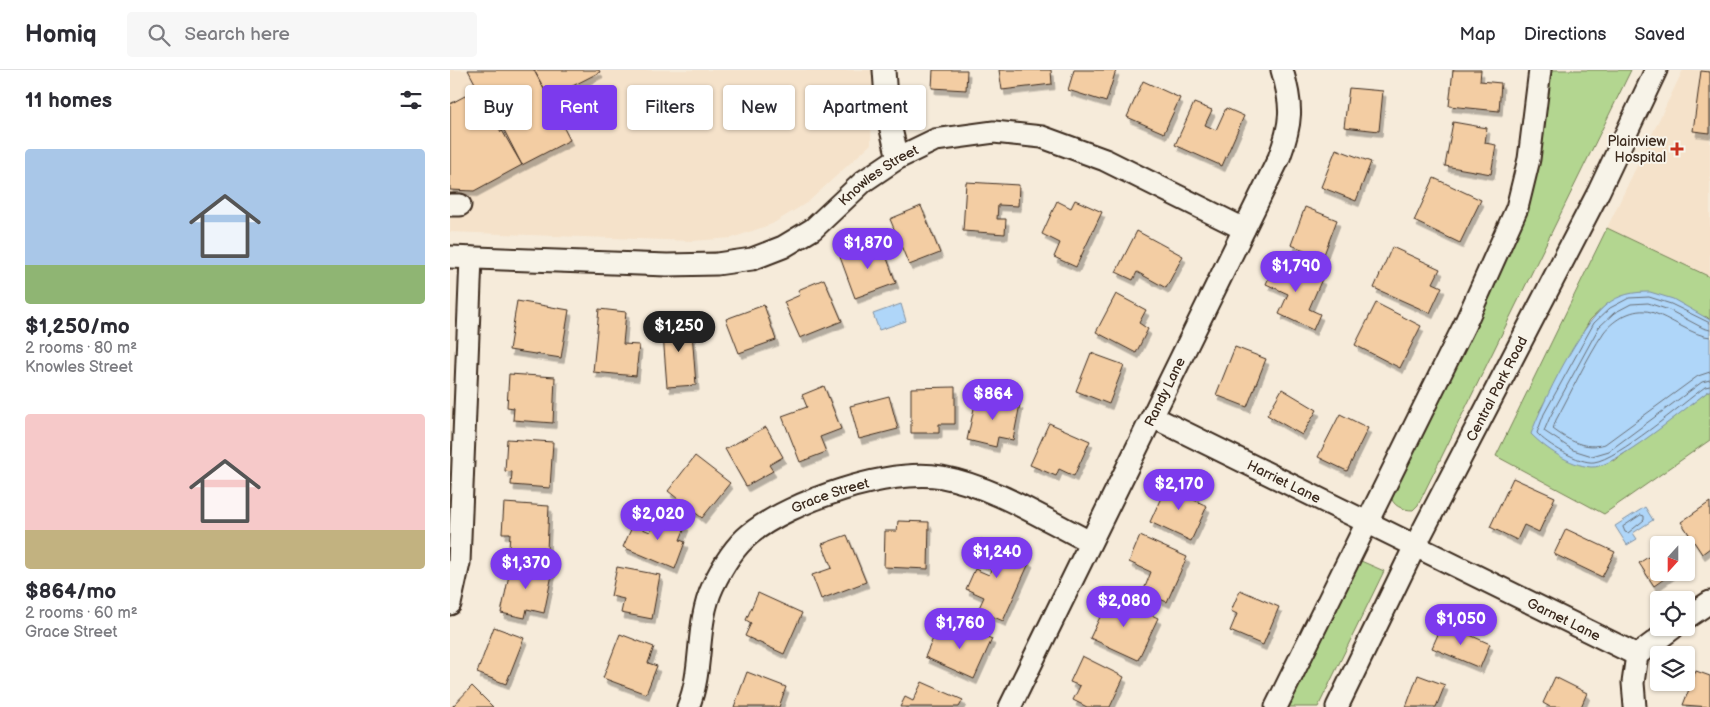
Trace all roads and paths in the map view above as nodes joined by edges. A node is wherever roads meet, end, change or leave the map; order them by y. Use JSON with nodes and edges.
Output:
{"nodes":[{"id":1,"x":884,"y":70,"type":"edge"},
{"id":2,"x":1282,"y":70,"type":"edge"},
{"id":3,"x":1540,"y":70,"type":"edge"},
{"id":4,"x":1656,"y":70,"type":"edge"},
{"id":5,"x":898,"y":158,"type":"junction"},
{"id":6,"x":1244,"y":229,"type":"junction"},
{"id":7,"x":450,"y":257,"type":"edge"},
{"id":8,"x":471,"y":258,"type":"junction"},
{"id":9,"x":1153,"y":417,"type":"junction"},
{"id":10,"x":1367,"y":523,"type":"junction"},
{"id":11,"x":1090,"y":542,"type":"junction"},
{"id":12,"x":1415,"y":546,"type":"junction"},
{"id":13,"x":1710,"y":602,"type":"edge"},
{"id":14,"x":450,"y":604,"type":"edge"},
{"id":15,"x":1695,"y":612,"type":"edge"},
{"id":16,"x":1662,"y":636,"type":"edge"},
{"id":17,"x":1637,"y":655,"type":"junction"},
{"id":18,"x":688,"y":707,"type":"edge"},
{"id":19,"x":1010,"y":707,"type":"edge"},
{"id":20,"x":1276,"y":707,"type":"edge"},
{"id":21,"x":1337,"y":707,"type":"edge"},
{"id":22,"x":1635,"y":707,"type":"edge"}],
"edges":[{"from":1,"to":5,"type":"street"},
{"from":2,"to":6,"type":"street","name":"Randy Lane"},
{"from":3,"to":10,"type":"street"},
{"from":4,"to":12,"type":"street","name":"Central Park Road"},
{"from":5,"to":6,"type":"street","name":"Knowles Street"},
{"from":5,"to":8,"type":"street","name":"Knowles Street"},
{"from":6,"to":9,"type":"street","name":"Randy Lane"},
{"from":7,"to":8,"type":"street","name":"Knowles Street"},
{"from":8,"to":14,"type":"street"},
{"from":9,"to":10,"type":"street","name":"Harriet Lane"},
{"from":9,"to":11,"type":"street","name":"Randy Lane"},
{"from":10,"to":12,"type":"street","name":"Harriet Lane"},
{"from":10,"to":20,"type":"street"},
{"from":11,"to":18,"type":"street","name":"Grace Street"},
{"from":11,"to":19,"type":"street","name":"Randy Lane"},
{"from":12,"to":17,"type":"street","name":"Garnet Lane"},
{"from":12,"to":21,"type":"street","name":"Central Park Road"},
{"from":13,"to":15,"type":"street"},
{"from":16,"to":17,"type":"street"},
{"from":17,"to":22,"type":"street"}]}
